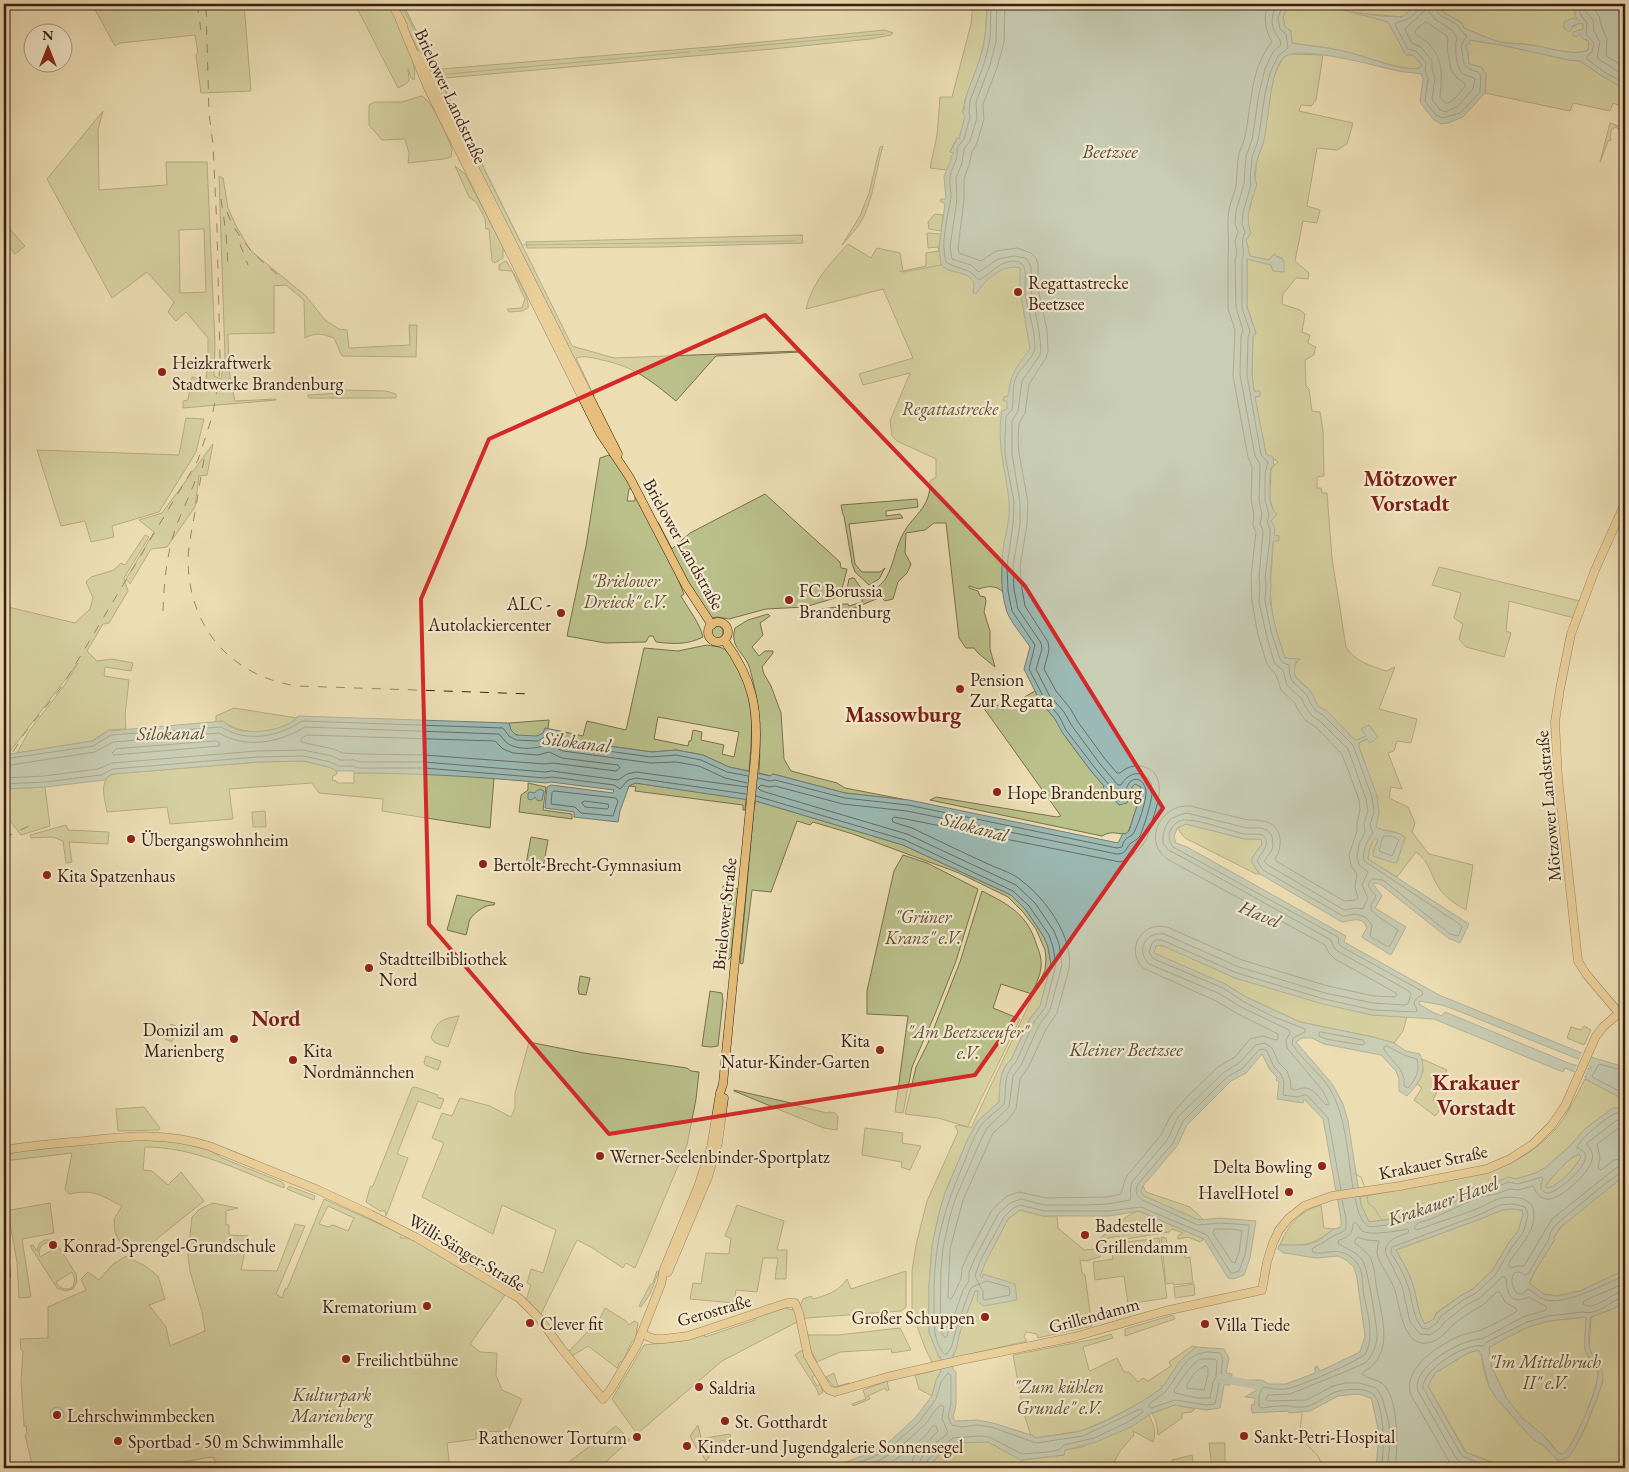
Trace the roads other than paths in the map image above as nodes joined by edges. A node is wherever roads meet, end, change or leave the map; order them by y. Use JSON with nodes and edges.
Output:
{"nodes":[{"id":1,"x":392,"y":4,"type":"edge"},
{"id":2,"x":1625,"y":503,"type":"edge"},
{"id":3,"x":712,"y":624,"type":"junction"},
{"id":4,"x":724,"y":640,"type":"junction"},
{"id":5,"x":756,"y":747,"type":"joint"},
{"id":6,"x":1622,"y":1011,"type":"edge"},
{"id":7,"x":217,"y":1149,"type":"junction"},
{"id":8,"x":4,"y":1150,"type":"edge"},
{"id":9,"x":391,"y":1224,"type":"junction"},
{"id":10,"x":1262,"y":1290,"type":"joint"},
{"id":11,"x":642,"y":1334,"type":"junction"},
{"id":12,"x":829,"y":1390,"type":"joint"},
{"id":13,"x":603,"y":1399,"type":"joint"}],
"edges":[{"from":1,"to":3,"type":"main road","name":"Brielower Landstraße"},
{"from":2,"to":6,"type":"main road","name":"Mötzower Landstraße"},
{"from":3,"to":4,"type":"main road","name":"Brielower Landstraße"},
{"from":3,"to":4,"type":"main road","name":"Brielower Landstraße"},
{"from":4,"to":5,"type":"main road","name":"Brielower Landstraße"},
{"from":5,"to":11,"type":"main road","name":"Brielower Straße"},
{"from":6,"to":10,"type":"main road","name":"Krakauer Straße"},
{"from":7,"to":8,"type":"main road","name":"Willi-Sänger-Straße"},
{"from":7,"to":9,"type":"main road","name":"Willi-Sänger-Straße"},
{"from":7,"to":9,"type":"main road","name":"Willi-Sänger-Straße"},
{"from":9,"to":13,"type":"main road","name":"Willi-Sänger-Straße"},
{"from":10,"to":12,"type":"main road","name":"Grillendamm"},
{"from":11,"to":12,"type":"main road","name":"Gerostraße"},
{"from":11,"to":13,"type":"main road","name":"Brielower Straße"}]}
